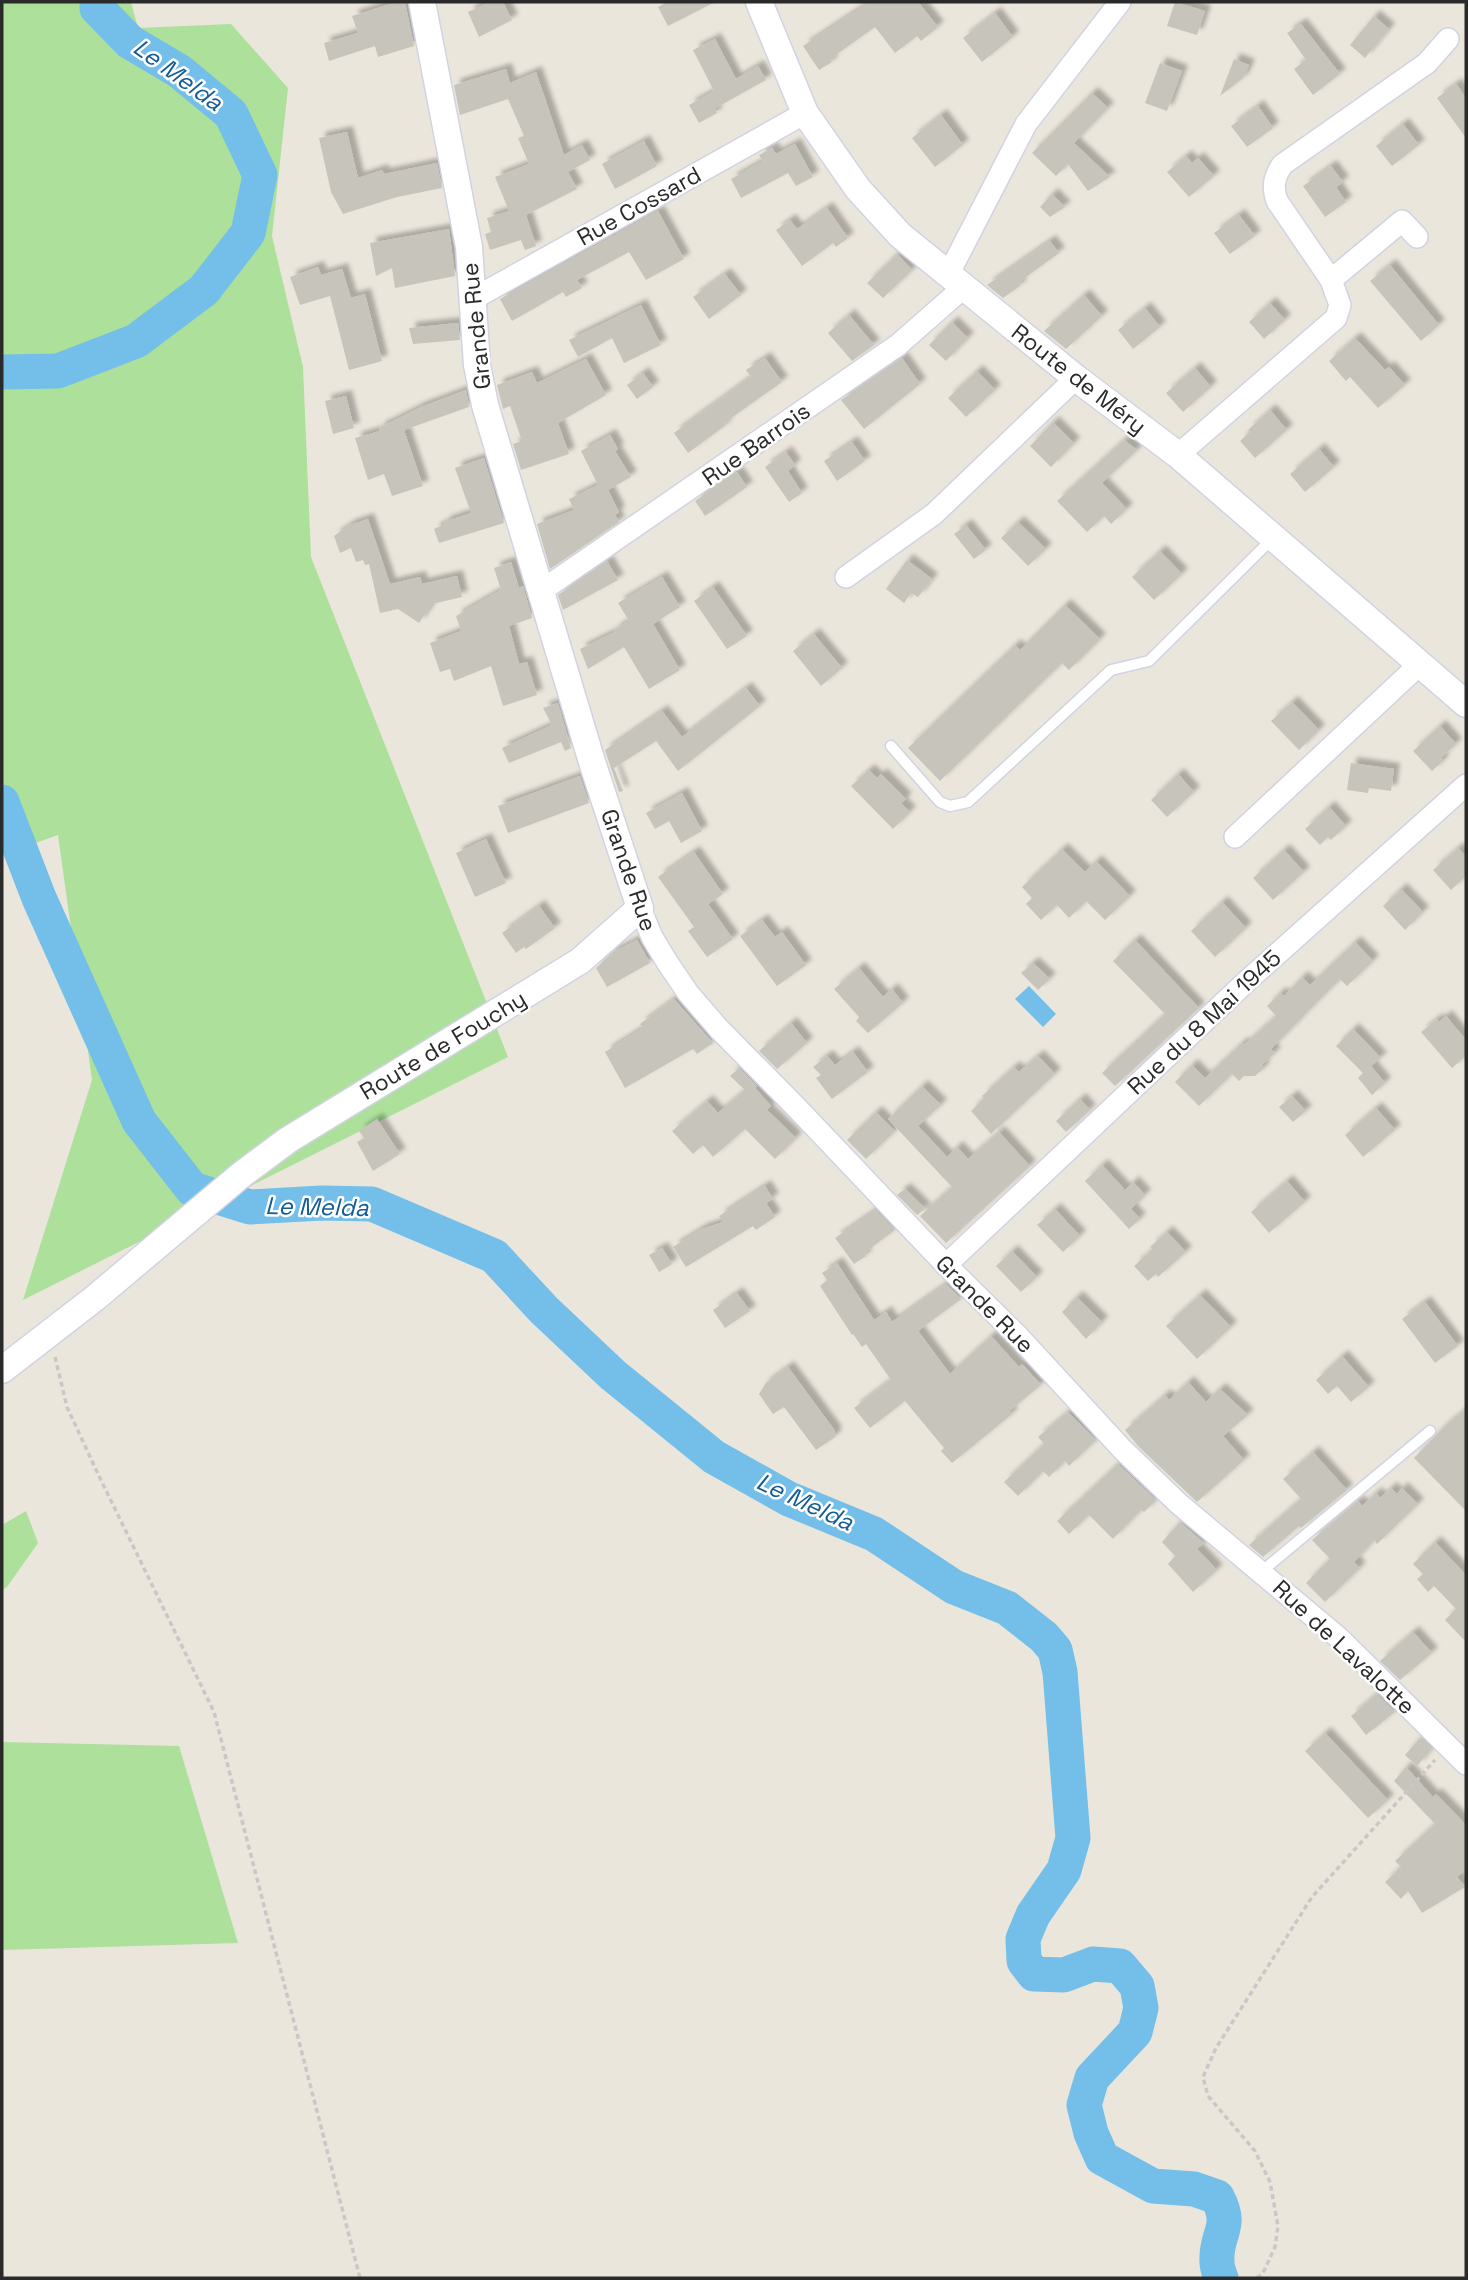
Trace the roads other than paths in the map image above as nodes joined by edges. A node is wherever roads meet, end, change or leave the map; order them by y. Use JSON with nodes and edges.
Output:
{"nodes":[{"id":1,"x":422,"y":2,"type":"edge"},
{"id":2,"x":758,"y":2,"type":"edge"},
{"id":3,"x":1119,"y":2,"type":"edge"},
{"id":4,"x":1448,"y":38,"type":"dead end"},
{"id":5,"x":806,"y":113,"type":"junction"},
{"id":6,"x":1416,"y":237,"type":"dead end"},
{"id":7,"x":1331,"y":280,"type":"junction"},
{"id":8,"x":956,"y":281,"type":"junction"},
{"id":9,"x":473,"y":299,"type":"junction"},
{"id":10,"x":1076,"y":378,"type":"junction"},
{"id":11,"x":1178,"y":455,"type":"junction"},
{"id":12,"x":1274,"y":537,"type":"junction"},
{"id":13,"x":846,"y":577,"type":"dead end"},
{"id":14,"x":541,"y":592,"type":"junction"},
{"id":15,"x":1420,"y":664,"type":"junction"},
{"id":16,"x":1466,"y":704,"type":"edge"},
{"id":17,"x":891,"y":746,"type":"dead end"},
{"id":18,"x":1466,"y":785,"type":"edge"},
{"id":19,"x":1235,"y":837,"type":"dead end"},
{"id":20,"x":640,"y":908,"type":"junction"},
{"id":21,"x":946,"y":1265,"type":"junction"},
{"id":22,"x":2,"y":1370,"type":"edge"},
{"id":23,"x":1430,"y":1431,"type":"dead end"},
{"id":24,"x":1217,"y":1536,"type":"joint"},
{"id":25,"x":1261,"y":1572,"type":"junction"},
{"id":26,"x":1466,"y":1764,"type":"edge"}],
"edges":[{"from":1,"to":9,"type":"street","name":"Grande Rue"},
{"from":2,"to":5,"type":"street","name":"Route de Méry"},
{"from":3,"to":8,"type":"street"},
{"from":4,"to":7,"type":"street"},
{"from":5,"to":8,"type":"street","name":"Route de Méry"},
{"from":5,"to":9,"type":"street","name":"Rue Cossard"},
{"from":6,"to":7,"type":"street"},
{"from":7,"to":11,"type":"street"},
{"from":8,"to":10,"type":"street","name":"Route de Méry"},
{"from":8,"to":14,"type":"street","name":"Rue Barrois"},
{"from":9,"to":14,"type":"street","name":"Grande Rue"},
{"from":10,"to":11,"type":"street","name":"Route de Méry"},
{"from":10,"to":13,"type":"street"},
{"from":11,"to":12,"type":"street","name":"Route de Méry"},
{"from":12,"to":15,"type":"street","name":"Route de Méry"},
{"from":12,"to":17,"type":"lane"},
{"from":14,"to":20,"type":"street","name":"Grande Rue"},
{"from":15,"to":16,"type":"street","name":"Route de Méry"},
{"from":15,"to":19,"type":"street"},
{"from":18,"to":21,"type":"street","name":"Rue du 8 Mai 1945"},
{"from":20,"to":21,"type":"street","name":"Grande Rue"},
{"from":20,"to":22,"type":"street","name":"Route de Fouchy"},
{"from":21,"to":24,"type":"street","name":"Grande Rue"},
{"from":23,"to":25,"type":"lane"},
{"from":24,"to":25,"type":"street","name":"Rue de Lavalotte"},
{"from":25,"to":26,"type":"street","name":"Rue de Lavalotte"}]}
